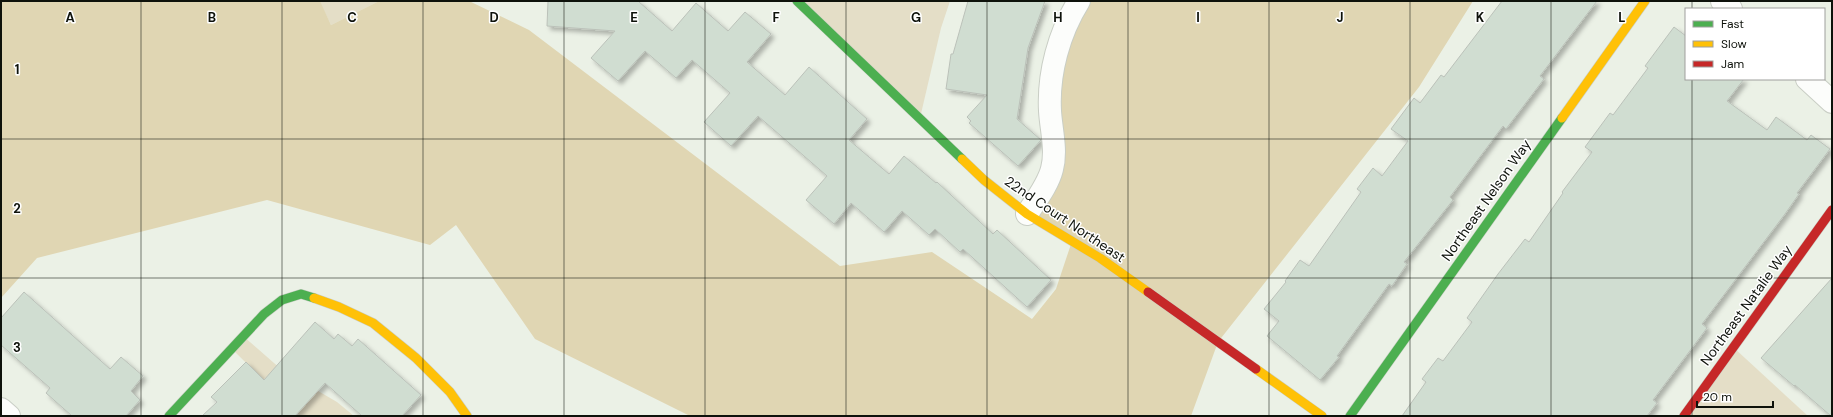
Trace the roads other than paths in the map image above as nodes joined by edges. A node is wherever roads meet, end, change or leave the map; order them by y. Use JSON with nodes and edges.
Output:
{"nodes":[{"id":1,"x":797,"y":1,"type":"edge"},
{"id":2,"x":1079,"y":1,"type":"edge"},
{"id":3,"x":1645,"y":1,"type":"edge"},
{"id":4,"x":1722,"y":1,"type":"edge"},
{"id":5,"x":1730,"y":8,"type":"edge"},
{"id":6,"x":1808,"y":80,"type":"edge"},
{"id":7,"x":1832,"y":102,"type":"edge"},
{"id":8,"x":1832,"y":210,"type":"edge"},
{"id":9,"x":1027,"y":214,"type":"junction"},
{"id":10,"x":1,"y":409,"type":"edge"},
{"id":11,"x":9,"y":416,"type":"edge"},
{"id":12,"x":169,"y":416,"type":"edge"},
{"id":13,"x":467,"y":416,"type":"edge"},
{"id":14,"x":1322,"y":416,"type":"edge"},
{"id":15,"x":1350,"y":416,"type":"edge"},
{"id":16,"x":1684,"y":416,"type":"edge"}],
"edges":[{"from":1,"to":9,"type":"street","name":"22nd Court Northeast"},
{"from":2,"to":9,"type":"street"},
{"from":3,"to":15,"type":"street","name":"Northeast Nelson Way"},
{"from":4,"to":5,"type":"street"},
{"from":6,"to":7,"type":"street"},
{"from":8,"to":16,"type":"street","name":"Northeast Natalie Way"},
{"from":9,"to":14,"type":"street","name":"22nd Court Northeast"},
{"from":10,"to":11,"type":"street"},
{"from":12,"to":13,"type":"street"}]}
